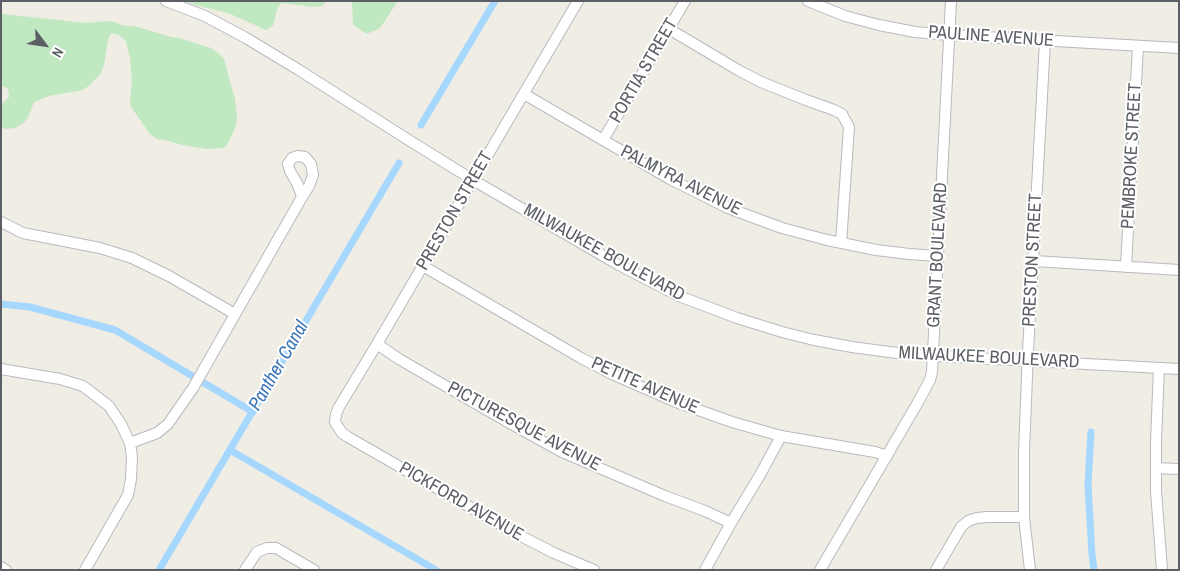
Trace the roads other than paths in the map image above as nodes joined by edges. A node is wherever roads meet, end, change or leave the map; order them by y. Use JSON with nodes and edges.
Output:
{"nodes":[{"id":1,"x":166,"y":1,"type":"edge"},
{"id":2,"x":578,"y":1,"type":"edge"},
{"id":3,"x":685,"y":1,"type":"edge"},
{"id":4,"x":808,"y":1,"type":"edge"},
{"id":5,"x":951,"y":1,"type":"edge"},
{"id":6,"x":669,"y":29,"type":"junction"},
{"id":7,"x":949,"y":35,"type":"junction"},
{"id":8,"x":1045,"y":41,"type":"junction"},
{"id":9,"x":1138,"y":46,"type":"junction"},
{"id":10,"x":1179,"y":48,"type":"edge"},
{"id":11,"x":524,"y":94,"type":"junction"},
{"id":12,"x":603,"y":140,"type":"junction"},
{"id":13,"x":473,"y":180,"type":"junction"},
{"id":14,"x":302,"y":197,"type":"dead end"},
{"id":15,"x":1,"y":222,"type":"edge"},
{"id":16,"x":841,"y":243,"type":"junction"},
{"id":17,"x":937,"y":256,"type":"junction"},
{"id":18,"x":1034,"y":261,"type":"junction"},
{"id":19,"x":423,"y":266,"type":"junction"},
{"id":20,"x":1126,"y":267,"type":"junction"},
{"id":21,"x":1179,"y":270,"type":"edge"},
{"id":22,"x":235,"y":314,"type":"junction"},
{"id":23,"x":377,"y":344,"type":"junction"},
{"id":24,"x":932,"y":356,"type":"junction"},
{"id":25,"x":1028,"y":362,"type":"junction"},
{"id":26,"x":1,"y":368,"type":"edge"},
{"id":27,"x":1159,"y":368,"type":"junction"},
{"id":28,"x":1179,"y":370,"type":"edge"},
{"id":29,"x":335,"y":422,"type":"joint"},
{"id":30,"x":781,"y":436,"type":"junction"},
{"id":31,"x":130,"y":443,"type":"junction"},
{"id":32,"x":887,"y":456,"type":"junction"},
{"id":33,"x":1156,"y":468,"type":"junction"},
{"id":34,"x":1179,"y":469,"type":"edge"},
{"id":35,"x":1024,"y":517,"type":"junction"},
{"id":36,"x":731,"y":523,"type":"junction"},
{"id":37,"x":1,"y":567,"type":"edge"},
{"id":38,"x":6,"y":570,"type":"edge"},
{"id":39,"x":85,"y":570,"type":"edge"},
{"id":40,"x":245,"y":570,"type":"edge"},
{"id":41,"x":314,"y":570,"type":"edge"},
{"id":42,"x":594,"y":570,"type":"edge"},
{"id":43,"x":705,"y":570,"type":"edge"},
{"id":44,"x":820,"y":570,"type":"edge"},
{"id":45,"x":936,"y":570,"type":"edge"},
{"id":46,"x":1030,"y":570,"type":"edge"},
{"id":47,"x":1162,"y":570,"type":"edge"}],
"edges":[{"from":1,"to":13,"type":"street","name":"MILWAUKEE BOULEVARD"},
{"from":2,"to":11,"type":"street","name":"PRESTON STREET"},
{"from":3,"to":6,"type":"street","name":"PORTIA STREET"},
{"from":4,"to":7,"type":"street","name":"PAULINE AVENUE"},
{"from":5,"to":7,"type":"street","name":"GRANT BOULEVARD"},
{"from":6,"to":12,"type":"street","name":"PORTIA STREET"},
{"from":6,"to":16,"type":"street"},
{"from":7,"to":8,"type":"street","name":"PAULINE AVENUE"},
{"from":7,"to":17,"type":"street","name":"GRANT BOULEVARD"},
{"from":8,"to":9,"type":"street","name":"PAULINE AVENUE"},
{"from":8,"to":18,"type":"street","name":"PRESTON STREET"},
{"from":9,"to":10,"type":"street","name":"PAULINE AVENUE"},
{"from":9,"to":20,"type":"street","name":"PEMBROKE STREET"},
{"from":11,"to":12,"type":"street","name":"PALMYRA AVENUE"},
{"from":11,"to":13,"type":"street","name":"PRESTON STREET"},
{"from":12,"to":16,"type":"street","name":"PALMYRA AVENUE"},
{"from":13,"to":19,"type":"street","name":"PRESTON STREET"},
{"from":13,"to":24,"type":"street","name":"MILWAUKEE BOULEVARD"},
{"from":14,"to":22,"type":"street"},
{"from":15,"to":22,"type":"street"},
{"from":16,"to":17,"type":"street","name":"PALMYRA AVENUE"},
{"from":17,"to":24,"type":"street","name":"GRANT BOULEVARD"},
{"from":18,"to":20,"type":"street"},
{"from":18,"to":25,"type":"street","name":"PRESTON STREET"},
{"from":19,"to":23,"type":"street","name":"PRESTON STREET"},
{"from":19,"to":30,"type":"street","name":"PETITE AVENUE"},
{"from":20,"to":21,"type":"street"},
{"from":22,"to":31,"type":"street"},
{"from":23,"to":29,"type":"street","name":"PRESTON STREET"},
{"from":23,"to":36,"type":"street","name":"PICTURESQUE AVENUE"},
{"from":24,"to":25,"type":"street","name":"MILWAUKEE BOULEVARD"},
{"from":24,"to":32,"type":"street","name":"GRANT BOULEVARD"},
{"from":25,"to":27,"type":"street","name":"MILWAUKEE BOULEVARD"},
{"from":25,"to":35,"type":"street","name":"PRESTON STREET"},
{"from":26,"to":31,"type":"street"},
{"from":27,"to":28,"type":"street","name":"MILWAUKEE BOULEVARD"},
{"from":27,"to":33,"type":"street"},
{"from":29,"to":42,"type":"street","name":"PICKFORD AVENUE"},
{"from":30,"to":32,"type":"street","name":"PETITE AVENUE"},
{"from":30,"to":36,"type":"street"},
{"from":31,"to":39,"type":"street"},
{"from":32,"to":44,"type":"street","name":"GRANT BOULEVARD"},
{"from":33,"to":34,"type":"street"},
{"from":33,"to":47,"type":"street"},
{"from":35,"to":45,"type":"street"},
{"from":35,"to":46,"type":"street","name":"PRESTON STREET"},
{"from":36,"to":43,"type":"street"},
{"from":37,"to":38,"type":"street"},
{"from":40,"to":41,"type":"street"}]}
